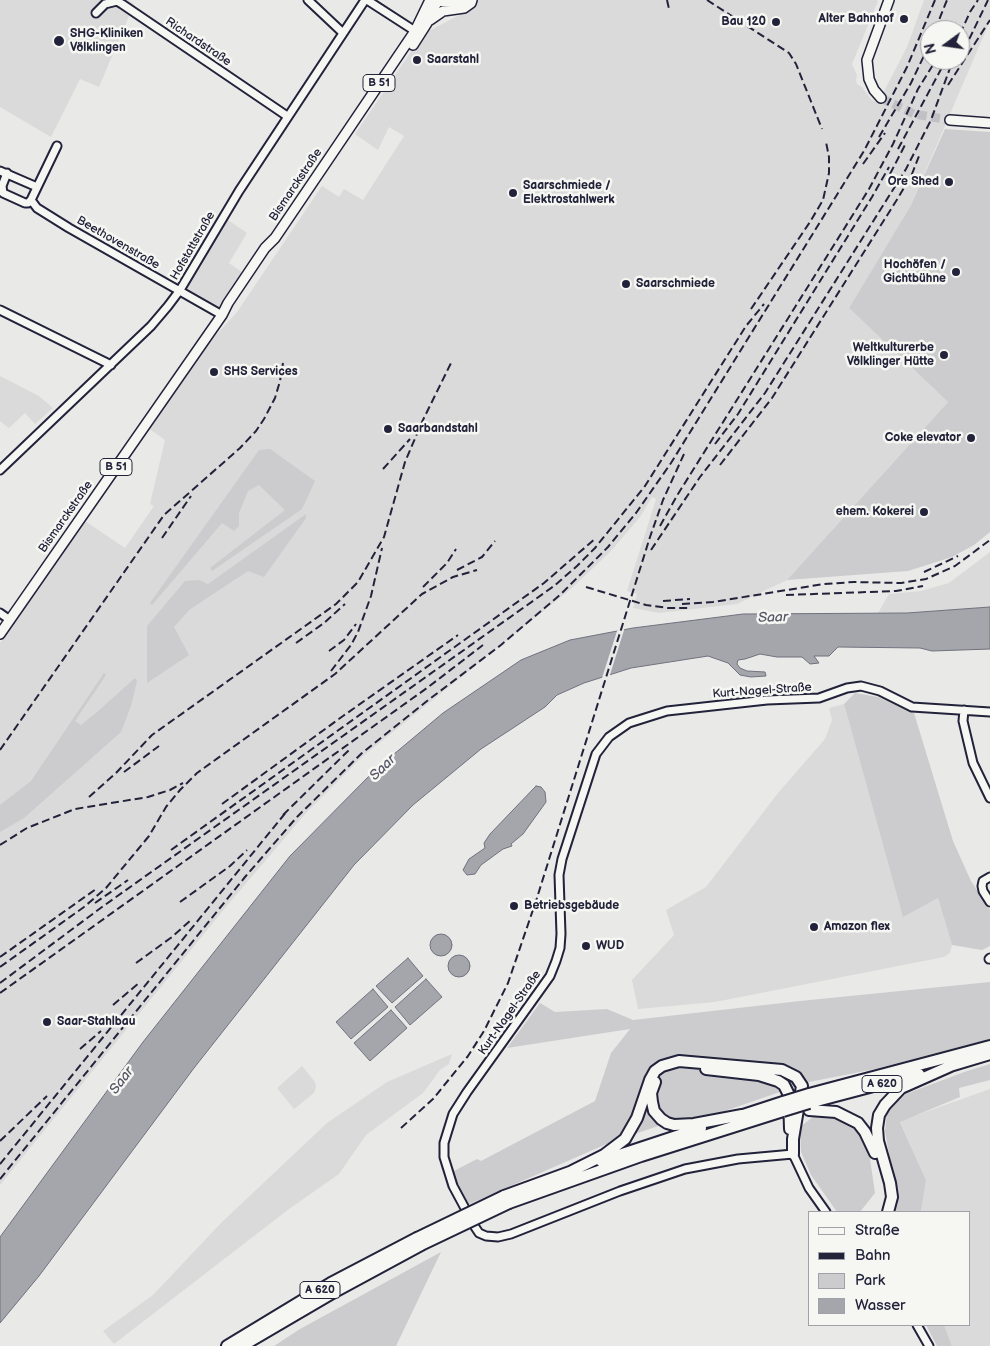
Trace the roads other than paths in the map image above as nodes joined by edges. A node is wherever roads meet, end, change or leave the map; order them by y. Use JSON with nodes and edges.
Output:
{"nodes":[{"id":1,"x":308,"y":0,"type":"edge"},
{"id":2,"x":366,"y":0,"type":"edge"},
{"id":3,"x":434,"y":0,"type":"edge"},
{"id":4,"x":465,"y":0,"type":"edge"},
{"id":5,"x":472,"y":0,"type":"edge"},
{"id":6,"x":890,"y":0,"type":"edge"},
{"id":7,"x":96,"y":13,"type":"dead end"},
{"id":8,"x":427,"y":23,"type":"junction"},
{"id":9,"x":415,"y":31,"type":"junction"},
{"id":10,"x":343,"y":33,"type":"junction"},
{"id":11,"x":881,"y":98,"type":"tunnel mouth"},
{"id":12,"x":287,"y":116,"type":"junction"},
{"id":13,"x":950,"y":120,"type":"tunnel mouth"},
{"id":14,"x":990,"y":123,"type":"edge"},
{"id":15,"x":338,"y":145,"type":"junction"},
{"id":16,"x":57,"y":146,"type":"dead end"},
{"id":17,"x":3,"y":172,"type":"edge"},
{"id":18,"x":37,"y":187,"type":"junction"},
{"id":19,"x":31,"y":200,"type":"junction"},
{"id":20,"x":180,"y":290,"type":"junction"},
{"id":21,"x":0,"y":310,"type":"edge"},
{"id":22,"x":222,"y":315,"type":"junction"},
{"id":23,"x":111,"y":364,"type":"junction"},
{"id":24,"x":0,"y":470,"type":"edge"},
{"id":25,"x":0,"y":613,"type":"edge"},
{"id":26,"x":10,"y":620,"type":"junction"},
{"id":27,"x":0,"y":634,"type":"edge"},
{"id":28,"x":964,"y":710,"type":"junction"},
{"id":29,"x":990,"y":712,"type":"edge"},
{"id":30,"x":990,"y":798,"type":"edge"},
{"id":31,"x":990,"y":877,"type":"edge"},
{"id":32,"x":990,"y":902,"type":"edge"},
{"id":33,"x":990,"y":1046,"type":"edge"},
{"id":34,"x":990,"y":1054,"type":"edge"},
{"id":35,"x":955,"y":1064,"type":"junction"},
{"id":36,"x":809,"y":1103,"type":"junction"},
{"id":37,"x":783,"y":1109,"type":"junction"},
{"id":38,"x":742,"y":1115,"type":"junction"},
{"id":39,"x":793,"y":1154,"type":"junction"},
{"id":40,"x":572,"y":1171,"type":"junction"},
{"id":41,"x":506,"y":1200,"type":"junction"},
{"id":42,"x":825,"y":1211,"type":"edge"},
{"id":43,"x":880,"y":1211,"type":"edge"},
{"id":44,"x":888,"y":1211,"type":"edge"},
{"id":45,"x":419,"y":1242,"type":"junction"},
{"id":46,"x":918,"y":1326,"type":"edge"},
{"id":47,"x":227,"y":1346,"type":"edge"},
{"id":48,"x":242,"y":1346,"type":"edge"},
{"id":49,"x":929,"y":1346,"type":"edge"}],
"edges":[{"from":1,"to":10,"type":"street"},
{"from":2,"to":9,"type":"street"},
{"from":2,"to":10,"type":"street","name":"Hofstattstraße"},
{"from":3,"to":4,"type":"main road"},
{"from":3,"to":8,"type":"main road","name":"Bismarckstraße","number":"B 51"},
{"from":3,"to":9,"type":"main road","name":"Bismarckstraße","number":"B 51"},
{"from":5,"to":8,"type":"main road"},
{"from":6,"to":11,"type":"main road"},
{"from":7,"to":12,"type":"street","name":"Richardstraße"},
{"from":8,"to":15,"type":"main road","name":"Bismarckstraße","number":"B 51"},
{"from":9,"to":15,"type":"main road","name":"Bismarckstraße","number":"B 51"},
{"from":10,"to":12,"type":"street","name":"Hofstattstraße"},
{"from":12,"to":20,"type":"street","name":"Hofstattstraße"},
{"from":13,"to":14,"type":"main road"},
{"from":15,"to":22,"type":"main road","name":"Bismarckstraße","number":"B 51"},
{"from":16,"to":18,"type":"street"},
{"from":17,"to":18,"type":"street","name":"Beethovenstraße"},
{"from":17,"to":19,"type":"street","name":"Beethovenstraße"},
{"from":18,"to":19,"type":"street"},
{"from":19,"to":20,"type":"street","name":"Beethovenstraße"},
{"from":20,"to":22,"type":"street","name":"Beethovenstraße"},
{"from":20,"to":23,"type":"street","name":"Hofstattstraße"},
{"from":21,"to":23,"type":"street"},
{"from":22,"to":26,"type":"main road","name":"Bismarckstraße","number":"B 51"},
{"from":23,"to":24,"type":"street","name":"Hofstattstraße"},
{"from":25,"to":26,"type":"street"},
{"from":26,"to":27,"type":"main road","name":"Bismarckstraße","number":"B 51"},
{"from":28,"to":29,"type":"street"},
{"from":28,"to":30,"type":"street"},
{"from":28,"to":39,"type":"street","name":"Kurt-Nagel-Straße"},
{"from":31,"to":32,"type":"street"},
{"from":33,"to":36,"type":"highway","number":"A 620"},
{"from":34,"to":35,"type":"highway","number":"A 620"},
{"from":35,"to":36,"type":"highway","number":"A 620"},
{"from":35,"to":44,"type":"highway"},
{"from":36,"to":37,"type":"highway"},
{"from":36,"to":37,"type":"highway","number":"A 620","bridge":true},
{"from":36,"to":43,"type":"highway"},
{"from":37,"to":38,"type":"highway","number":"A 620"},
{"from":37,"to":41,"type":"highway","number":"A 620"},
{"from":38,"to":39,"type":"highway"},
{"from":38,"to":40,"type":"highway","number":"A 620"},
{"from":39,"to":40,"type":"highway"},
{"from":39,"to":42,"type":"street"},
{"from":40,"to":41,"type":"highway","number":"A 620"},
{"from":41,"to":45,"type":"highway","number":"A 620","bridge":true},
{"from":45,"to":47,"type":"highway","number":"A 620"},
{"from":45,"to":48,"type":"highway","number":"A 620"},
{"from":46,"to":49,"type":"street"}]}
